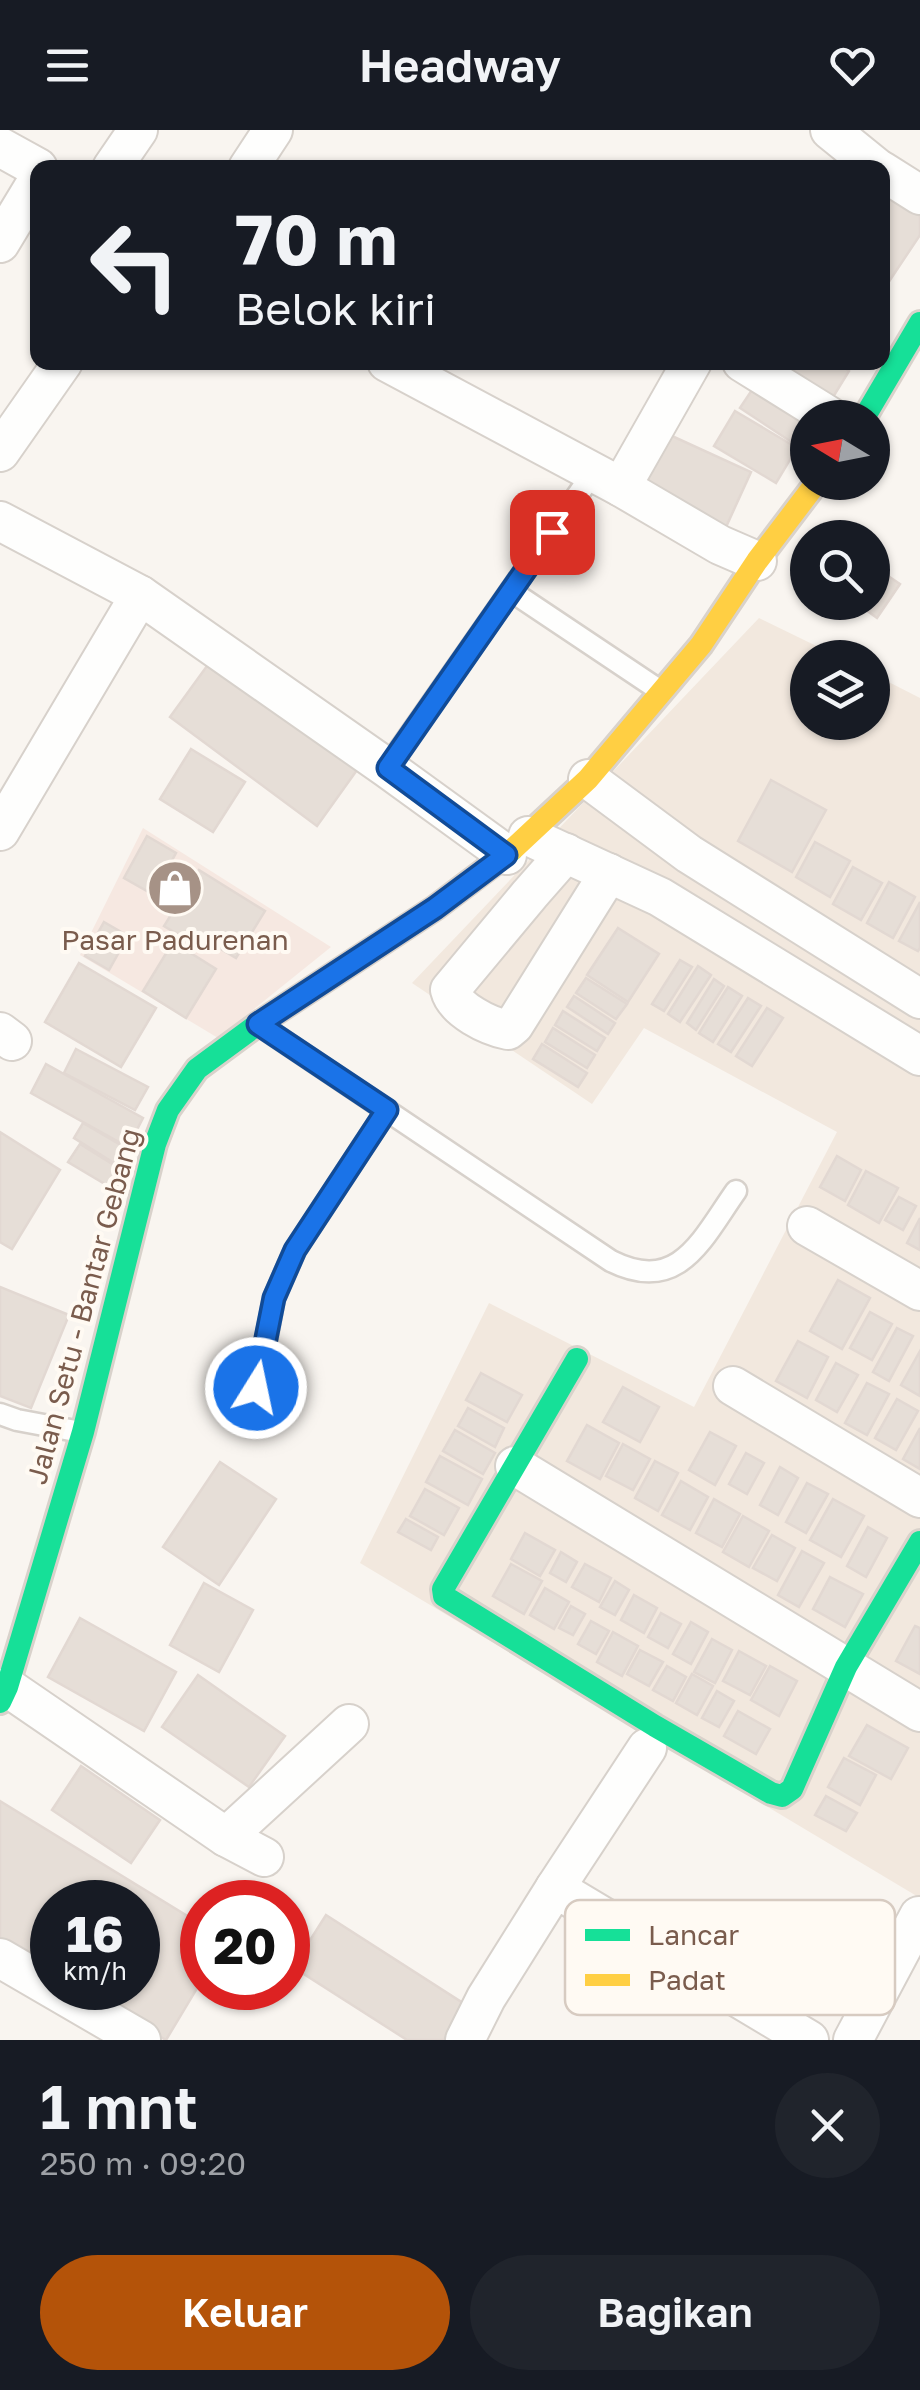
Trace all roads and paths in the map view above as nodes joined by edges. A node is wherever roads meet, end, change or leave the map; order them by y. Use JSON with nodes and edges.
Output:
{"nodes":[{"id":1,"x":138,"y":130,"type":"edge"},
{"id":2,"x":273,"y":130,"type":"edge"},
{"id":3,"x":830,"y":130,"type":"edge"},
{"id":4,"x":0,"y":146,"type":"edge"},
{"id":5,"x":117,"y":160,"type":"edge"},
{"id":6,"x":253,"y":160,"type":"edge"},
{"id":7,"x":866,"y":160,"type":"edge"},
{"id":8,"x":30,"y":163,"type":"edge"},
{"id":9,"x":890,"y":177,"type":"edge"},
{"id":10,"x":920,"y":195,"type":"edge"},
{"id":11,"x":30,"y":198,"type":"edge"},
{"id":12,"x":30,"y":221,"type":"edge"},
{"id":13,"x":4,"y":255,"type":"edge"},
{"id":14,"x":920,"y":323,"type":"edge"},
{"id":15,"x":56,"y":370,"type":"edge"},
{"id":16,"x":402,"y":370,"type":"edge"},
{"id":17,"x":686,"y":370,"type":"edge"},
{"id":18,"x":755,"y":370,"type":"edge"},
{"id":19,"x":803,"y":400,"type":"edge"},
{"id":20,"x":875,"y":400,"type":"edge"},
{"id":21,"x":0,"y":452,"type":"edge"},
{"id":22,"x":607,"y":480,"type":"junction"},
{"id":23,"x":803,"y":500,"type":"edge"},
{"id":24,"x":0,"y":520,"type":"edge"},
{"id":25,"x":757,"y":561,"type":"junction"},
{"id":26,"x":511,"y":591,"type":"junction"},
{"id":27,"x":140,"y":595,"type":"junction"},
{"id":28,"x":661,"y":691,"type":"junction"},
{"id":29,"x":388,"y":768,"type":"junction"},
{"id":30,"x":588,"y":779,"type":"junction"},
{"id":31,"x":0,"y":831,"type":"edge"},
{"id":32,"x":517,"y":845,"type":"junction"},
{"id":33,"x":566,"y":853,"type":"junction"},
{"id":34,"x":689,"y":854,"type":"junction"},
{"id":35,"x":609,"y":873,"type":"junction"},
{"id":36,"x":530,"y":894,"type":"junction"},
{"id":37,"x":660,"y":897,"type":"junction"},
{"id":38,"x":576,"y":926,"type":"junction"},
{"id":39,"x":920,"y":999,"type":"edge"},
{"id":40,"x":258,"y":1024,"type":"junction"},
{"id":41,"x":920,"y":1056,"type":"edge"},
{"id":42,"x":387,"y":1110,"type":"junction"},
{"id":43,"x":736,"y":1191,"type":"dead end"},
{"id":44,"x":807,"y":1226,"type":"dead end"},
{"id":45,"x":920,"y":1291,"type":"edge"},
{"id":46,"x":577,"y":1360,"type":"dead end"},
{"id":47,"x":733,"y":1386,"type":"dead end"},
{"id":48,"x":256,"y":1388,"type":"dead end"},
{"id":49,"x":0,"y":1414,"type":"edge"},
{"id":50,"x":82,"y":1432,"type":"junction"},
{"id":51,"x":516,"y":1466,"type":"junction"},
{"id":52,"x":920,"y":1498,"type":"edge"},
{"id":53,"x":920,"y":1542,"type":"edge"},
{"id":54,"x":846,"y":1667,"type":"junction"},
{"id":55,"x":4,"y":1694,"type":"edge"},
{"id":56,"x":920,"y":1712,"type":"edge"},
{"id":57,"x":349,"y":1724,"type":"dead end"},
{"id":58,"x":647,"y":1748,"type":"dead end"},
{"id":59,"x":226,"y":1837,"type":"junction"},
{"id":60,"x":264,"y":1857,"type":"dead end"},
{"id":61,"x":555,"y":1888,"type":"junction"},
{"id":62,"x":575,"y":1900,"type":"edge"},
{"id":63,"x":919,"y":1916,"type":"edge"},
{"id":64,"x":0,"y":1958,"type":"edge"},
{"id":65,"x":895,"y":1960,"type":"edge"},
{"id":66,"x":767,"y":2015,"type":"edge"},
{"id":67,"x":866,"y":2015,"type":"edge"},
{"id":68,"x":140,"y":2040,"type":"edge"},
{"id":69,"x":464,"y":2040,"type":"edge"},
{"id":70,"x":809,"y":2040,"type":"edge"},
{"id":71,"x":852,"y":2040,"type":"edge"}],
"edges":[{"from":1,"to":5,"type":"street"},
{"from":2,"to":6,"type":"street"},
{"from":3,"to":7,"type":"street"},
{"from":4,"to":8,"type":"street"},
{"from":9,"to":10,"type":"street"},
{"from":11,"to":13,"type":"street"},
{"from":12,"to":13,"type":"street"},
{"from":14,"to":20,"type":"main road"},
{"from":15,"to":21,"type":"street"},
{"from":16,"to":22,"type":"street"},
{"from":17,"to":22,"type":"street"},
{"from":18,"to":19,"type":"street"},
{"from":22,"to":25,"type":"street"},
{"from":22,"to":26,"type":"lane"},
{"from":23,"to":25,"type":"main road","name":"Jalan Setu - Bantar Gebang"},
{"from":24,"to":27,"type":"street"},
{"from":25,"to":28,"type":"main road","name":"Jalan Setu - Bantar Gebang"},
{"from":26,"to":28,"type":"lane"},
{"from":26,"to":29,"type":"lane"},
{"from":27,"to":29,"type":"street"},
{"from":27,"to":31,"type":"street"},
{"from":28,"to":30,"type":"main road","name":"Jalan Setu - Bantar Gebang"},
{"from":29,"to":32,"type":"street"},
{"from":30,"to":32,"type":"main road","name":"Jalan Setu - Bantar Gebang"},
{"from":30,"to":34,"type":"street"},
{"from":32,"to":33,"type":"street"},
{"from":32,"to":40,"type":"main road","name":"Jalan Setu - Bantar Gebang"},
{"from":33,"to":35,"type":"street"},
{"from":33,"to":36,"type":"street"},
{"from":34,"to":37,"type":"street"},
{"from":34,"to":39,"type":"street"},
{"from":35,"to":37,"type":"street"},
{"from":35,"to":38,"type":"street"},
{"from":36,"to":38,"type":"street"},
{"from":36,"to":38,"type":"street"},
{"from":37,"to":41,"type":"street"},
{"from":40,"to":42,"type":"lane"},
{"from":40,"to":50,"type":"main road","name":"Jalan Setu - Bantar Gebang"},
{"from":42,"to":43,"type":"lane"},
{"from":42,"to":48,"type":"lane"},
{"from":44,"to":45,"type":"street"},
{"from":46,"to":51,"type":"main road"},
{"from":47,"to":52,"type":"street"},
{"from":49,"to":50,"type":"lane"},
{"from":50,"to":55,"type":"main road","name":"Jalan Setu - Bantar Gebang"},
{"from":51,"to":54,"type":"street"},
{"from":51,"to":54,"type":"main road"},
{"from":53,"to":54,"type":"main road"},
{"from":54,"to":56,"type":"street"},
{"from":55,"to":59,"type":"street"},
{"from":57,"to":59,"type":"street"},
{"from":58,"to":61,"type":"street"},
{"from":59,"to":60,"type":"street"},
{"from":61,"to":62,"type":"street"},
{"from":61,"to":69,"type":"street"},
{"from":63,"to":65,"type":"street"},
{"from":64,"to":68,"type":"street"},
{"from":66,"to":70,"type":"street"},
{"from":67,"to":71,"type":"street"}]}
